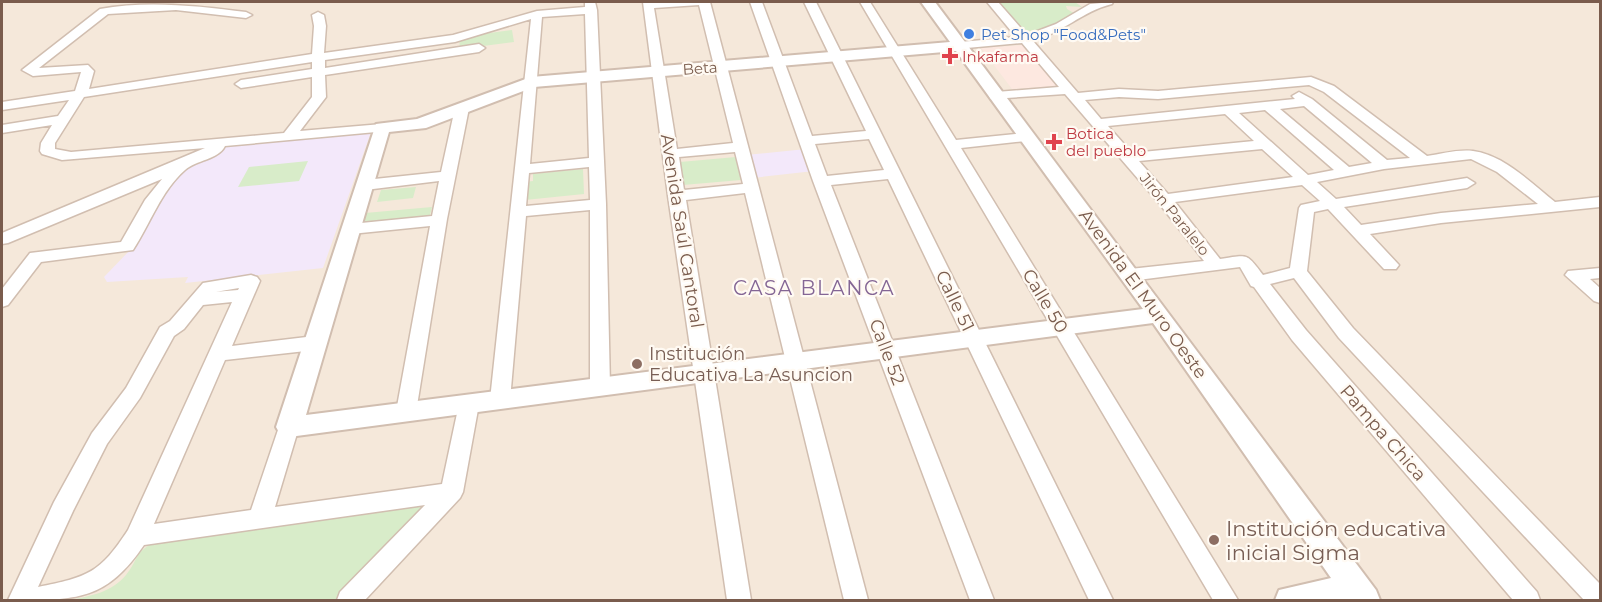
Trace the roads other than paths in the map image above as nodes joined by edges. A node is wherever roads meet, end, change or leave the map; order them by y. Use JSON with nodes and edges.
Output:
{"nodes":[{"id":1,"x":246,"y":2,"type":"edge"},
{"id":2,"x":696,"y":2,"type":"edge"},
{"id":3,"x":704,"y":2,"type":"edge"},
{"id":4,"x":756,"y":2,"type":"edge"},
{"id":5,"x":810,"y":2,"type":"edge"},
{"id":6,"x":865,"y":2,"type":"edge"},
{"id":7,"x":928,"y":2,"type":"edge"},
{"id":8,"x":992,"y":2,"type":"edge"},
{"id":9,"x":1076,"y":2,"type":"edge"},
{"id":10,"x":1108,"y":2,"type":"edge"},
{"id":11,"x":590,"y":6,"type":"edge"},
{"id":12,"x":1089,"y":9,"type":"junction"},
{"id":13,"x":230,"y":13,"type":"junction"},
{"id":14,"x":537,"y":14,"type":"junction"},
{"id":15,"x":246,"y":15,"type":"dead end"},
{"id":16,"x":318,"y":15,"type":"dead end"},
{"id":17,"x":1025,"y":39,"type":"junction"},
{"id":18,"x":419,"y":43,"type":"junction"},
{"id":19,"x":960,"y":46,"type":"junction"},
{"id":20,"x":479,"y":48,"type":"dead end"},
{"id":21,"x":895,"y":51,"type":"junction"},
{"id":22,"x":837,"y":56,"type":"junction"},
{"id":23,"x":320,"y":57,"type":"junction"},
{"id":24,"x":412,"y":57,"type":"junction"},
{"id":25,"x":777,"y":62,"type":"junction"},
{"id":26,"x":449,"y":64,"type":"dead end"},
{"id":27,"x":720,"y":66,"type":"junction"},
{"id":28,"x":658,"y":71,"type":"junction"},
{"id":29,"x":318,"y":72,"type":"junction"},
{"id":30,"x":593,"y":77,"type":"junction"},
{"id":31,"x":531,"y":82,"type":"junction"},
{"id":32,"x":241,"y":84,"type":"dead end"},
{"id":33,"x":1278,"y":84,"type":"junction"},
{"id":34,"x":81,"y":92,"type":"junction"},
{"id":35,"x":1072,"y":93,"type":"junction"},
{"id":36,"x":996,"y":96,"type":"junction"},
{"id":37,"x":1307,"y":102,"type":"junction"},
{"id":38,"x":2,"y":106,"type":"edge"},
{"id":39,"x":1268,"y":106,"type":"junction"},
{"id":40,"x":462,"y":108,"type":"junction"},
{"id":41,"x":1228,"y":110,"type":"junction"},
{"id":42,"x":61,"y":120,"type":"junction"},
{"id":43,"x":1098,"y":123,"type":"junction"},
{"id":44,"x":382,"y":128,"type":"junction"},
{"id":45,"x":2,"y":129,"type":"edge"},
{"id":46,"x":874,"y":134,"type":"junction"},
{"id":47,"x":1026,"y":137,"type":"junction"},
{"id":48,"x":287,"y":138,"type":"junction"},
{"id":49,"x":806,"y":141,"type":"junction"},
{"id":50,"x":225,"y":144,"type":"junction"},
{"id":51,"x":1266,"y":144,"type":"junction"},
{"id":52,"x":951,"y":145,"type":"junction"},
{"id":53,"x":741,"y":147,"type":"junction"},
{"id":54,"x":670,"y":154,"type":"junction"},
{"id":55,"x":1129,"y":158,"type":"junction"},
{"id":56,"x":1423,"y":160,"type":"junction"},
{"id":57,"x":596,"y":162,"type":"junction"},
{"id":58,"x":181,"y":165,"type":"junction"},
{"id":59,"x":1384,"y":165,"type":"junction"},
{"id":60,"x":523,"y":169,"type":"junction"},
{"id":61,"x":1345,"y":171,"type":"junction"},
{"id":62,"x":893,"y":174,"type":"junction"},
{"id":63,"x":448,"y":176,"type":"junction"},
{"id":64,"x":1305,"y":180,"type":"junction"},
{"id":65,"x":821,"y":181,"type":"junction"},
{"id":66,"x":1467,"y":183,"type":"dead end"},
{"id":67,"x":365,"y":185,"type":"junction"},
{"id":68,"x":751,"y":188,"type":"junction"},
{"id":69,"x":676,"y":196,"type":"junction"},
{"id":70,"x":1164,"y":199,"type":"junction"},
{"id":71,"x":1600,"y":202,"type":"edge"},
{"id":72,"x":1331,"y":203,"type":"junction"},
{"id":73,"x":598,"y":204,"type":"junction"},
{"id":74,"x":1553,"y":208,"type":"junction"},
{"id":75,"x":519,"y":212,"type":"junction"},
{"id":76,"x":439,"y":220,"type":"junction"},
{"id":77,"x":351,"y":229,"type":"junction"},
{"id":78,"x":1356,"y":231,"type":"junction"},
{"id":79,"x":2,"y":239,"type":"edge"},
{"id":80,"x":1215,"y":263,"type":"junction"},
{"id":81,"x":1390,"y":265,"type":"dead end"},
{"id":82,"x":1298,"y":271,"type":"junction"},
{"id":83,"x":1600,"y":273,"type":"edge"},
{"id":84,"x":1130,"y":275,"type":"junction"},
{"id":85,"x":1257,"y":282,"type":"junction"},
{"id":86,"x":1600,"y":297,"type":"edge"},
{"id":87,"x":2,"y":301,"type":"edge"},
{"id":88,"x":1160,"y":315,"type":"junction"},
{"id":89,"x":1061,"y":327,"type":"junction"},
{"id":90,"x":974,"y":339,"type":"junction"},
{"id":91,"x":315,"y":344,"type":"junction"},
{"id":92,"x":886,"y":350,"type":"junction"},
{"id":93,"x":218,"y":354,"type":"junction"},
{"id":94,"x":796,"y":362,"type":"junction"},
{"id":95,"x":704,"y":374,"type":"junction"},
{"id":96,"x":600,"y":387,"type":"junction"},
{"id":97,"x":500,"y":400,"type":"junction"},
{"id":98,"x":468,"y":404,"type":"junction"},
{"id":99,"x":406,"y":412,"type":"junction"},
{"id":100,"x":289,"y":427,"type":"junction"},
{"id":101,"x":452,"y":492,"type":"junction"},
{"id":102,"x":260,"y":517,"type":"junction"},
{"id":103,"x":137,"y":536,"type":"junction"},
{"id":104,"x":1360,"y":594,"type":"edge"},
{"id":105,"x":20,"y":600,"type":"edge"},
{"id":106,"x":29,"y":600,"type":"edge"},
{"id":107,"x":348,"y":600,"type":"edge"},
{"id":108,"x":739,"y":600,"type":"edge"},
{"id":109,"x":856,"y":600,"type":"edge"},
{"id":110,"x":982,"y":600,"type":"edge"},
{"id":111,"x":1101,"y":600,"type":"edge"},
{"id":112,"x":1226,"y":600,"type":"edge"},
{"id":113,"x":1290,"y":600,"type":"edge"},
{"id":114,"x":1528,"y":600,"type":"edge"},
{"id":115,"x":1600,"y":600,"type":"edge"}],
"edges":[{"from":1,"to":13,"type":"street"},
{"from":2,"to":28,"type":"street","name":"Avenida Saúl Cantoral"},
{"from":3,"to":27,"type":"street"},
{"from":4,"to":25,"type":"street","name":"Calle 52"},
{"from":5,"to":22,"type":"street","name":"Calle 51"},
{"from":6,"to":21,"type":"street","name":"Calle 50"},
{"from":7,"to":19,"type":"street","name":"Avenida El Muro Oeste"},
{"from":8,"to":17,"type":"street","name":"Jirón Paralelo"},
{"from":9,"to":12,"type":"street"},
{"from":10,"to":12,"type":"street","name":"Beta"},
{"from":11,"to":14,"type":"street"},
{"from":11,"to":30,"type":"street"},
{"from":12,"to":17,"type":"street","name":"Beta"},
{"from":13,"to":15,"type":"street"},
{"from":13,"to":34,"type":"street"},
{"from":14,"to":18,"type":"street"},
{"from":14,"to":31,"type":"street"},
{"from":16,"to":23,"type":"street"},
{"from":17,"to":19,"type":"street","name":"Beta"},
{"from":17,"to":35,"type":"street","name":"Jirón Paralelo"},
{"from":18,"to":23,"type":"street"},
{"from":18,"to":24,"type":"street"},
{"from":19,"to":21,"type":"street","name":"Beta"},
{"from":19,"to":36,"type":"street","name":"Avenida El Muro Oeste"},
{"from":20,"to":24,"type":"street"},
{"from":21,"to":22,"type":"street","name":"Beta"},
{"from":21,"to":52,"type":"street","name":"Calle 50"},
{"from":22,"to":25,"type":"street","name":"Beta"},
{"from":22,"to":46,"type":"street","name":"Calle 51"},
{"from":23,"to":29,"type":"street"},
{"from":23,"to":34,"type":"street"},
{"from":24,"to":26,"type":"street"},
{"from":24,"to":29,"type":"street"},
{"from":25,"to":27,"type":"street","name":"Beta"},
{"from":25,"to":49,"type":"street","name":"Calle 52"},
{"from":27,"to":28,"type":"street","name":"Beta"},
{"from":27,"to":53,"type":"street"},
{"from":28,"to":30,"type":"street","name":"Beta"},
{"from":28,"to":54,"type":"street","name":"Avenida Saúl Cantoral"},
{"from":29,"to":32,"type":"street"},
{"from":29,"to":48,"type":"street"},
{"from":30,"to":31,"type":"street","name":"Beta"},
{"from":30,"to":57,"type":"street"},
{"from":31,"to":40,"type":"street","name":"Beta"},
{"from":31,"to":60,"type":"street"},
{"from":33,"to":35,"type":"street"},
{"from":33,"to":37,"type":"street"},
{"from":33,"to":56,"type":"street"},
{"from":34,"to":38,"type":"street"},
{"from":34,"to":42,"type":"street"},
{"from":35,"to":36,"type":"street"},
{"from":35,"to":43,"type":"street","name":"Jirón Paralelo"},
{"from":36,"to":47,"type":"street","name":"Avenida El Muro Oeste"},
{"from":37,"to":39,"type":"street"},
{"from":37,"to":59,"type":"street"},
{"from":39,"to":41,"type":"street"},
{"from":39,"to":61,"type":"street"},
{"from":40,"to":44,"type":"street","name":"Beta"},
{"from":40,"to":63,"type":"street"},
{"from":41,"to":43,"type":"street"},
{"from":41,"to":51,"type":"street"},
{"from":42,"to":45,"type":"street"},
{"from":42,"to":50,"type":"street"},
{"from":43,"to":55,"type":"street","name":"Jirón Paralelo"},
{"from":44,"to":48,"type":"street"},
{"from":44,"to":67,"type":"street"},
{"from":46,"to":49,"type":"street"},
{"from":46,"to":62,"type":"street","name":"Calle 51"},
{"from":47,"to":52,"type":"street"},
{"from":47,"to":84,"type":"street","name":"Avenida El Muro Oeste"},
{"from":48,"to":50,"type":"street"},
{"from":49,"to":65,"type":"street","name":"Calle 52"},
{"from":50,"to":58,"type":"street"},
{"from":51,"to":55,"type":"street"},
{"from":51,"to":64,"type":"street"},
{"from":52,"to":89,"type":"street","name":"Calle 50"},
{"from":53,"to":54,"type":"street"},
{"from":53,"to":68,"type":"street"},
{"from":54,"to":69,"type":"street","name":"Avenida Saúl Cantoral"},
{"from":55,"to":70,"type":"street","name":"Jirón Paralelo"},
{"from":56,"to":59,"type":"street"},
{"from":56,"to":74,"type":"street"},
{"from":57,"to":60,"type":"street"},
{"from":57,"to":73,"type":"street"},
{"from":58,"to":79,"type":"street"},
{"from":58,"to":87,"type":"street"},
{"from":59,"to":61,"type":"street"},
{"from":60,"to":75,"type":"street"},
{"from":61,"to":64,"type":"street"},
{"from":62,"to":65,"type":"street"},
{"from":62,"to":90,"type":"street","name":"Calle 51"},
{"from":63,"to":67,"type":"street"},
{"from":63,"to":76,"type":"street"},
{"from":64,"to":70,"type":"street"},
{"from":64,"to":72,"type":"street"},
{"from":65,"to":92,"type":"street","name":"Calle 52"},
{"from":66,"to":72,"type":"street"},
{"from":67,"to":77,"type":"street"},
{"from":68,"to":69,"type":"street"},
{"from":68,"to":94,"type":"street"},
{"from":69,"to":95,"type":"street","name":"Avenida Saúl Cantoral"},
{"from":70,"to":80,"type":"street","name":"Jirón Paralelo"},
{"from":71,"to":74,"type":"street"},
{"from":72,"to":78,"type":"street"},
{"from":72,"to":82,"type":"street"},
{"from":73,"to":75,"type":"street"},
{"from":73,"to":96,"type":"street"},
{"from":74,"to":78,"type":"street"},
{"from":75,"to":97,"type":"street"},
{"from":76,"to":77,"type":"street"},
{"from":76,"to":99,"type":"street"},
{"from":77,"to":91,"type":"street"},
{"from":78,"to":81,"type":"street"},
{"from":80,"to":84,"type":"street"},
{"from":80,"to":85,"type":"street","name":"Pampa Chica"},
{"from":82,"to":85,"type":"street"},
{"from":82,"to":115,"type":"street"},
{"from":83,"to":86,"type":"street"},
{"from":84,"to":88,"type":"street","name":"Avenida El Muro Oeste"},
{"from":85,"to":114,"type":"street","name":"Pampa Chica"},
{"from":88,"to":89,"type":"street"},
{"from":88,"to":104,"type":"street","name":"Avenida El Muro Oeste"},
{"from":89,"to":90,"type":"street"},
{"from":89,"to":112,"type":"street","name":"Calle 50"},
{"from":90,"to":92,"type":"street"},
{"from":90,"to":111,"type":"street","name":"Calle 51"},
{"from":91,"to":93,"type":"street"},
{"from":91,"to":100,"type":"street"},
{"from":92,"to":94,"type":"street"},
{"from":92,"to":110,"type":"street","name":"Calle 52"},
{"from":93,"to":103,"type":"street"},
{"from":93,"to":105,"type":"street"},
{"from":94,"to":95,"type":"street"},
{"from":94,"to":109,"type":"street"},
{"from":95,"to":96,"type":"street"},
{"from":95,"to":108,"type":"street","name":"Avenida Saúl Cantoral"},
{"from":96,"to":97,"type":"street"},
{"from":97,"to":98,"type":"street"},
{"from":98,"to":99,"type":"street"},
{"from":98,"to":101,"type":"street"},
{"from":99,"to":100,"type":"street"},
{"from":100,"to":102,"type":"street"},
{"from":101,"to":102,"type":"street"},
{"from":101,"to":107,"type":"street"},
{"from":102,"to":103,"type":"street"},
{"from":103,"to":106,"type":"street"},
{"from":104,"to":113,"type":"street"}]}
